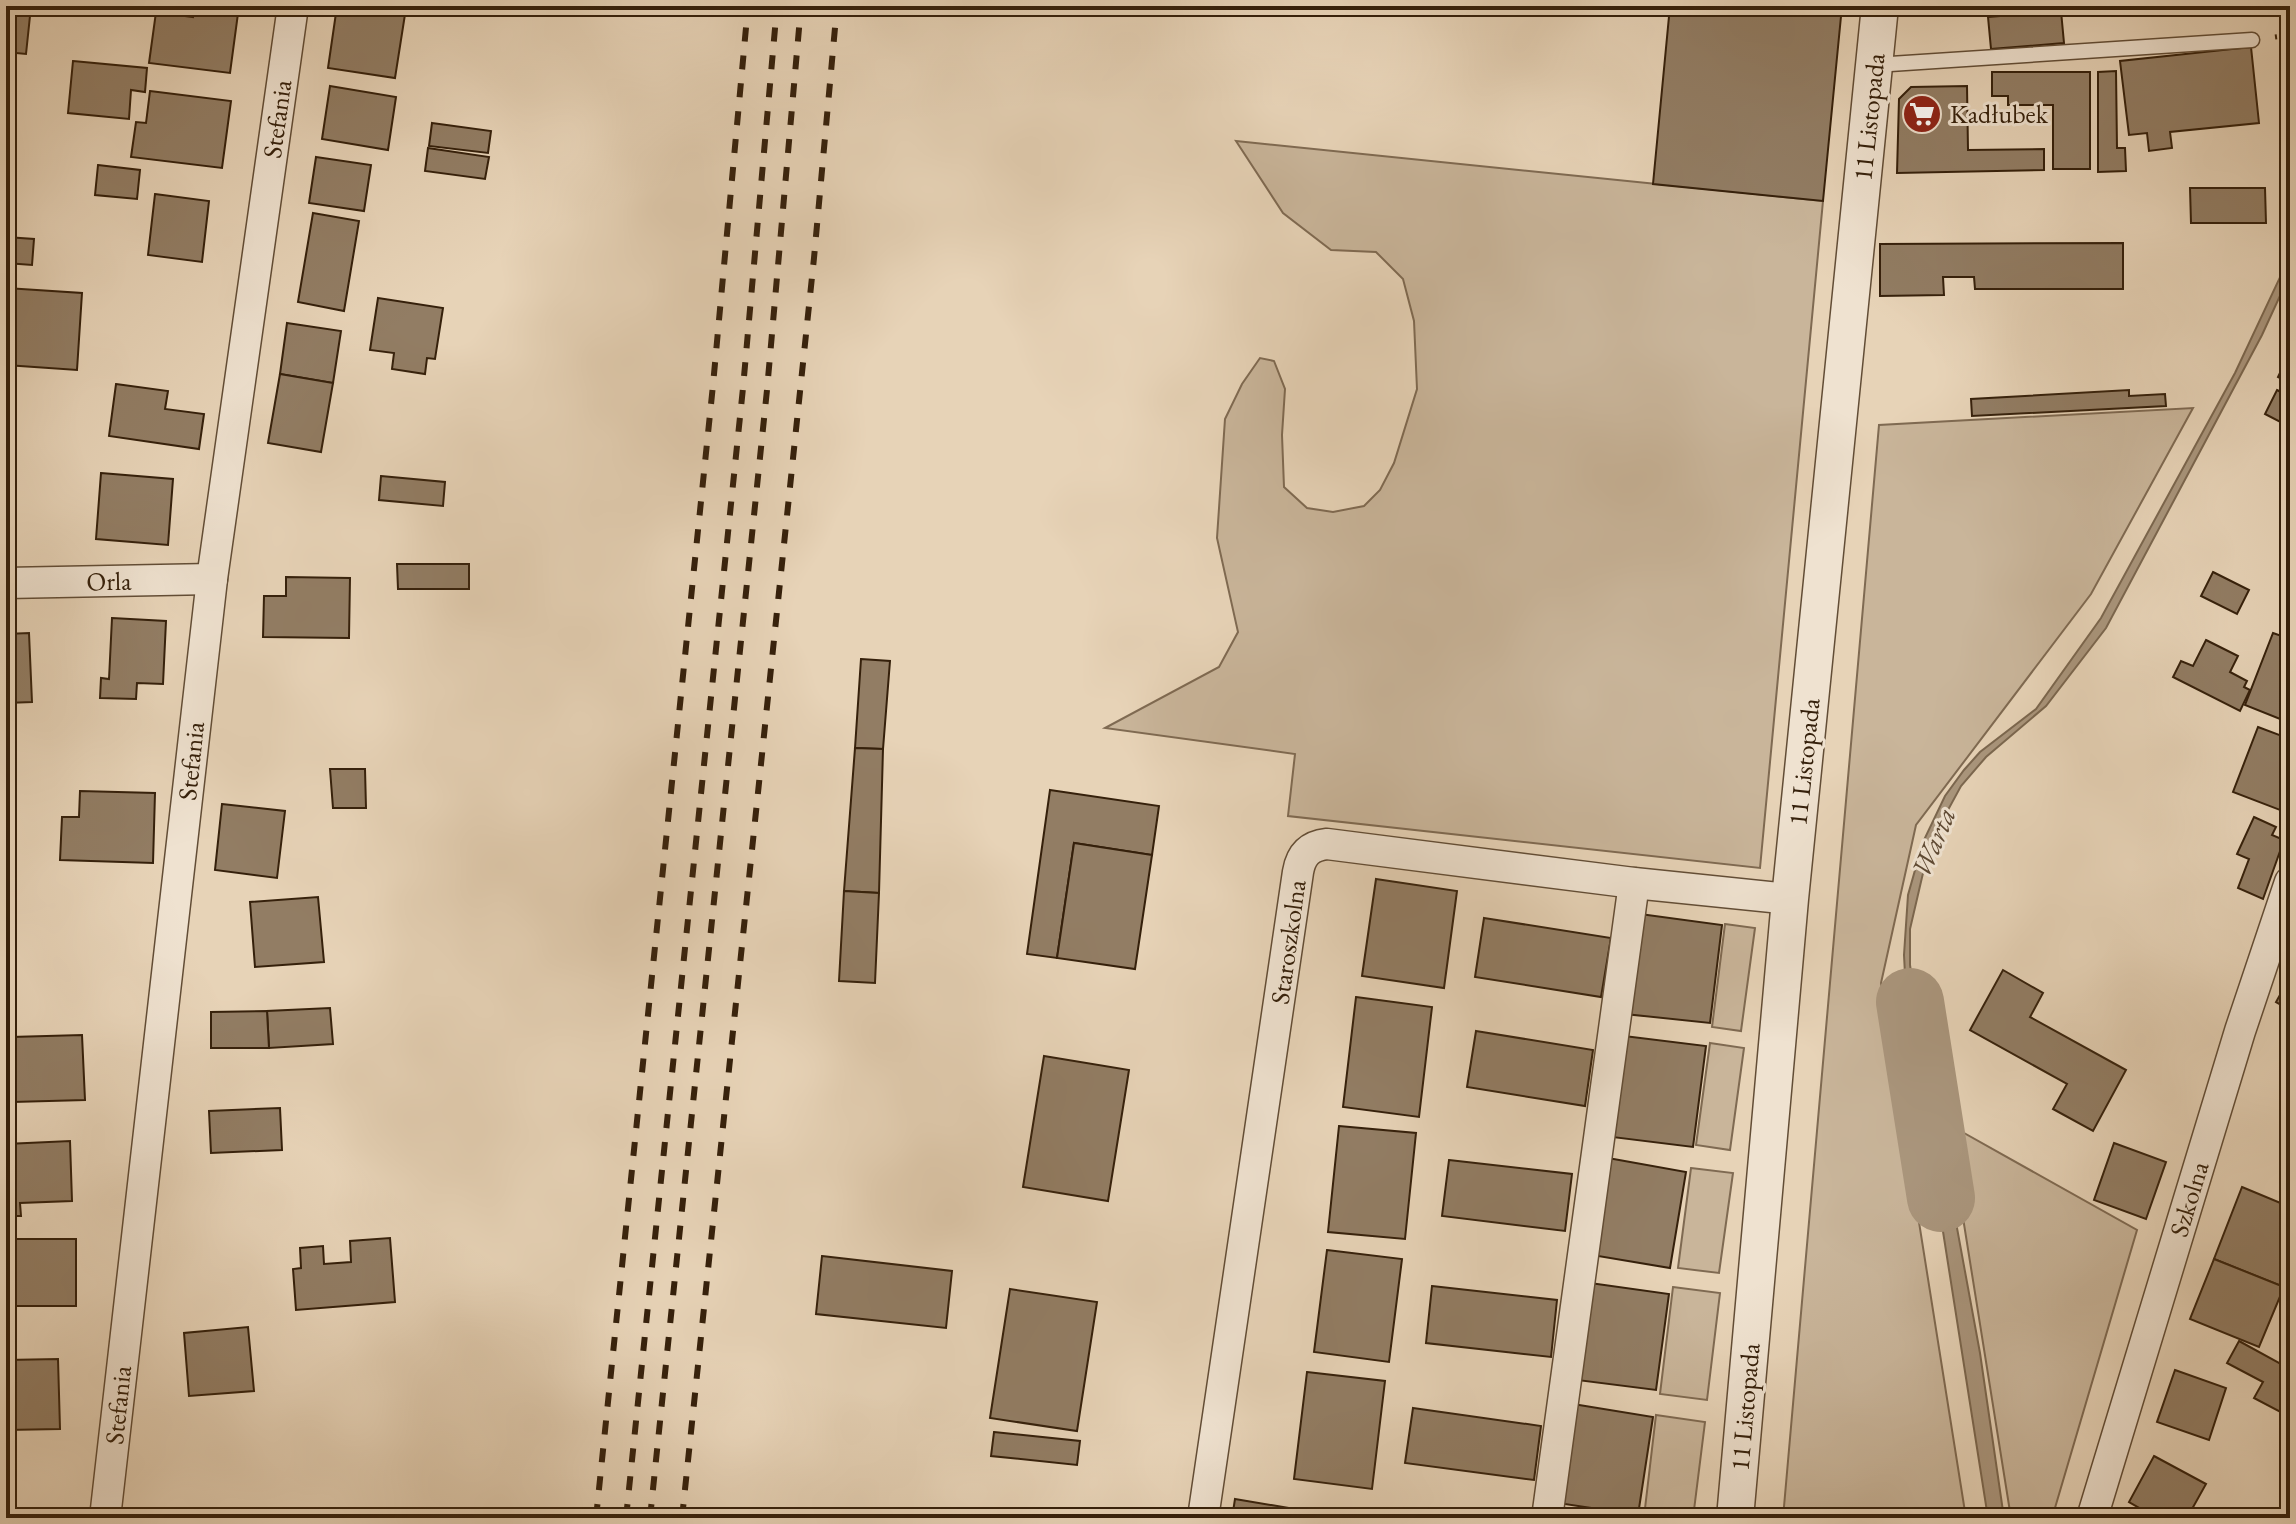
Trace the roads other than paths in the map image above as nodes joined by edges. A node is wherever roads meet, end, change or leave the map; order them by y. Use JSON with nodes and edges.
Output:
{"nodes":[{"id":1,"x":293,"y":6,"type":"edge"},
{"id":2,"x":1880,"y":6,"type":"edge"},
{"id":3,"x":2252,"y":40,"type":"dead end"},
{"id":4,"x":1875,"y":65,"type":"junction"},
{"id":5,"x":212,"y":579,"type":"junction"},
{"id":6,"x":6,"y":583,"type":"edge"},
{"id":7,"x":2290,"y":882,"type":"edge"},
{"id":8,"x":1634,"y":883,"type":"junction"},
{"id":9,"x":1790,"y":899,"type":"junction"},
{"id":10,"x":105,"y":1518,"type":"edge"},
{"id":11,"x":1203,"y":1518,"type":"edge"},
{"id":12,"x":1547,"y":1518,"type":"edge"},
{"id":13,"x":1735,"y":1518,"type":"edge"},
{"id":14,"x":2092,"y":1518,"type":"edge"}],
"edges":[{"from":1,"to":5,"type":"street","name":"Stefania"},
{"from":2,"to":4,"type":"street","name":"11 Listopada"},
{"from":3,"to":4,"type":"lane"},
{"from":4,"to":9,"type":"street","name":"11 Listopada"},
{"from":5,"to":6,"type":"street","name":"Orla"},
{"from":5,"to":10,"type":"street","name":"Stefania"},
{"from":7,"to":14,"type":"street","name":"Szkolna"},
{"from":8,"to":9,"type":"street","name":"Staroszkolna"},
{"from":8,"to":11,"type":"street","name":"Staroszkolna"},
{"from":8,"to":12,"type":"street"},
{"from":9,"to":13,"type":"street","name":"11 Listopada"}]}
